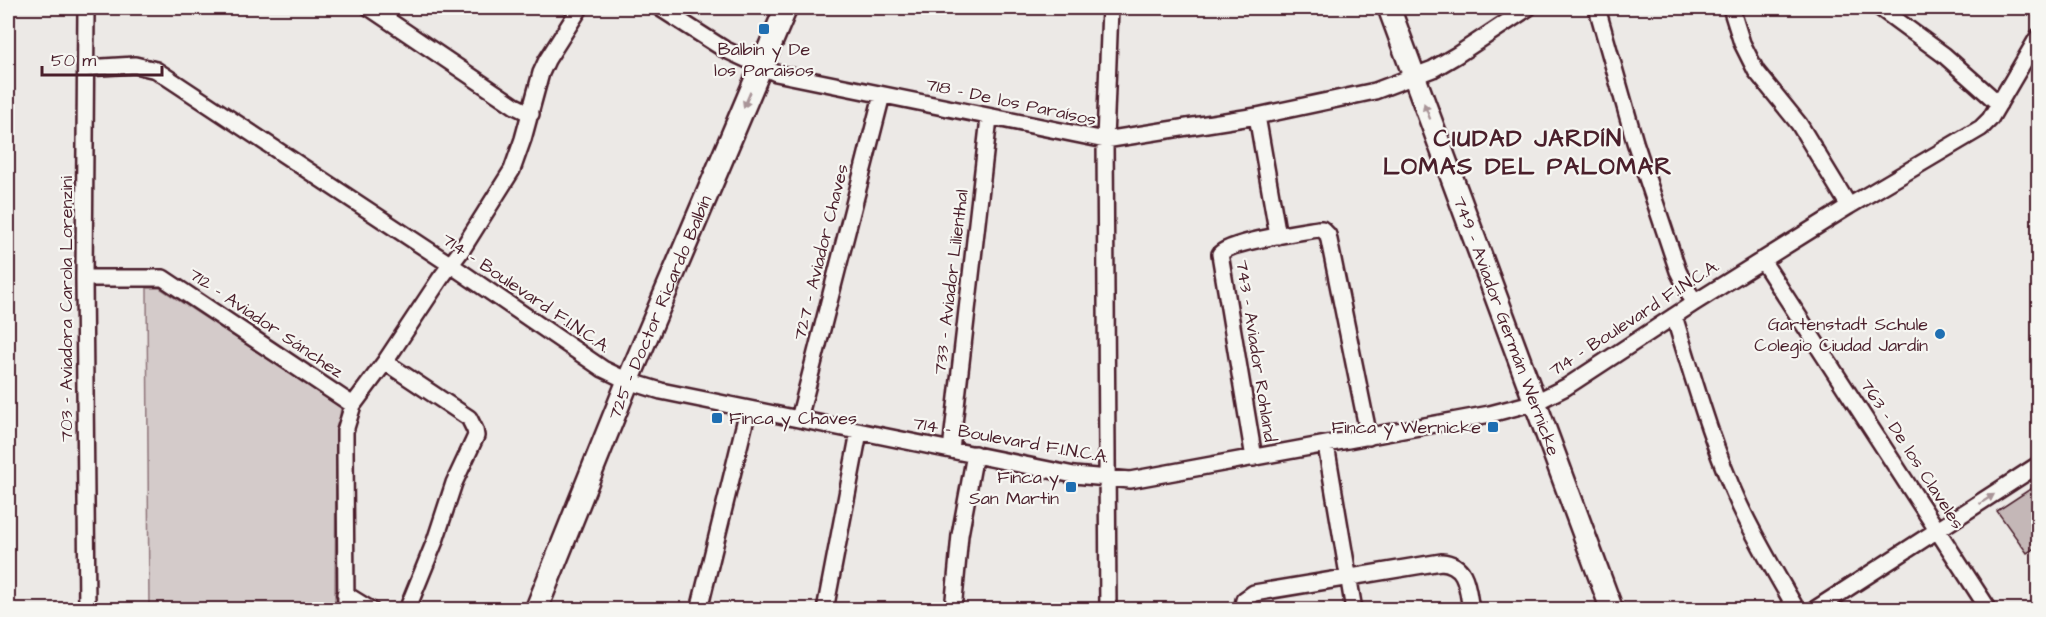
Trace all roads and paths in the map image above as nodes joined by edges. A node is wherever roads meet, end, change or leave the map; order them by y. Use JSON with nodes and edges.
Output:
{"nodes":[{"id":1,"x":86,"y":8,"type":"edge"},
{"id":2,"x":370,"y":8,"type":"edge"},
{"id":3,"x":580,"y":8,"type":"edge"},
{"id":4,"x":660,"y":8,"type":"edge"},
{"id":5,"x":786,"y":8,"type":"edge"},
{"id":6,"x":1110,"y":8,"type":"edge"},
{"id":7,"x":1389,"y":8,"type":"edge"},
{"id":8,"x":1527,"y":8,"type":"edge"},
{"id":9,"x":1597,"y":8,"type":"edge"},
{"id":10,"x":1731,"y":8,"type":"edge"},
{"id":11,"x":1880,"y":8,"type":"edge"},
{"id":12,"x":2038,"y":37,"type":"edge"},
{"id":13,"x":761,"y":67,"type":"junction"},
{"id":14,"x":86,"y":68,"type":"junction"},
{"id":15,"x":1415,"y":78,"type":"junction"},
{"id":16,"x":882,"y":94,"type":"junction"},
{"id":17,"x":1999,"y":104,"type":"junction"},
{"id":18,"x":531,"y":114,"type":"junction"},
{"id":19,"x":1257,"y":116,"type":"junction"},
{"id":20,"x":989,"y":118,"type":"junction"},
{"id":21,"x":1105,"y":140,"type":"junction"},
{"id":22,"x":1849,"y":206,"type":"junction"},
{"id":23,"x":1278,"y":236,"type":"junction"},
{"id":24,"x":1762,"y":260,"type":"junction"},
{"id":25,"x":451,"y":265,"type":"junction"},
{"id":26,"x":84,"y":278,"type":"junction"},
{"id":27,"x":1694,"y":303,"type":"junction"},
{"id":28,"x":1674,"y":316,"type":"junction"},
{"id":29,"x":385,"y":362,"type":"junction"},
{"id":30,"x":628,"y":381,"type":"junction"},
{"id":31,"x":1536,"y":402,"type":"junction"},
{"id":32,"x":353,"y":405,"type":"junction"},
{"id":33,"x":748,"y":410,"type":"junction"},
{"id":34,"x":798,"y":419,"type":"junction"},
{"id":35,"x":859,"y":432,"type":"junction"},
{"id":36,"x":1369,"y":436,"type":"junction"},
{"id":37,"x":1326,"y":445,"type":"junction"},
{"id":38,"x":951,"y":450,"type":"junction"},
{"id":39,"x":975,"y":454,"type":"junction"},
{"id":40,"x":1254,"y":458,"type":"junction"},
{"id":41,"x":2038,"y":465,"type":"edge"},
{"id":42,"x":1108,"y":478,"type":"junction"},
{"id":43,"x":1938,"y":531,"type":"junction"},
{"id":44,"x":1348,"y":578,"type":"junction"},
{"id":45,"x":345,"y":602,"type":"edge"},
{"id":46,"x":87,"y":609,"type":"edge"},
{"id":47,"x":371,"y":609,"type":"edge"},
{"id":48,"x":407,"y":609,"type":"edge"},
{"id":49,"x":536,"y":609,"type":"edge"},
{"id":50,"x":699,"y":609,"type":"edge"},
{"id":51,"x":825,"y":609,"type":"edge"},
{"id":52,"x":953,"y":609,"type":"edge"},
{"id":53,"x":1108,"y":609,"type":"edge"},
{"id":54,"x":1242,"y":609,"type":"edge"},
{"id":55,"x":1354,"y":609,"type":"edge"},
{"id":56,"x":1471,"y":609,"type":"edge"},
{"id":57,"x":1612,"y":609,"type":"edge"},
{"id":58,"x":1797,"y":609,"type":"edge"},
{"id":59,"x":1814,"y":609,"type":"edge"},
{"id":60,"x":1989,"y":609,"type":"edge"}],
"edges":[{"from":1,"to":14,"type":"street","name":"703 - Aviadora Carola Lorenzini"},
{"from":2,"to":18,"type":"street"},
{"from":3,"to":18,"type":"street"},
{"from":4,"to":13,"type":"street","name":"718 - De los Paraísos"},
{"from":5,"to":13,"type":"street","name":"725 - Doctor Ricardo Balbín"},
{"from":6,"to":21,"type":"street"},
{"from":7,"to":15,"type":"street","name":"749 - Aviador Germán Wernicke"},
{"from":8,"to":15,"type":"street","name":"718 - De los Paraísos"},
{"from":9,"to":27,"type":"street"},
{"from":10,"to":22,"type":"street"},
{"from":11,"to":17,"type":"street"},
{"from":12,"to":17,"type":"street","name":"714 - Boulevard F.I.N.C.A."},
{"from":13,"to":16,"type":"street","name":"718 - De los Paraísos"},
{"from":13,"to":30,"type":"street","name":"725 - Doctor Ricardo Balbín","one_way":true},
{"from":14,"to":25,"type":"street","name":"714 - Boulevard F.I.N.C.A."},
{"from":14,"to":26,"type":"street","name":"703 - Aviadora Carola Lorenzini"},
{"from":15,"to":19,"type":"street","name":"718 - De los Paraísos"},
{"from":31,"to":15,"type":"street","name":"749 - Aviador Germán Wernicke","one_way":true},
{"from":16,"to":20,"type":"street","name":"718 - De los Paraísos"},
{"from":16,"to":34,"type":"street","name":"727 - Aviador Chaves"},
{"from":17,"to":22,"type":"street","name":"714 - Boulevard F.I.N.C.A."},
{"from":18,"to":25,"type":"street"},
{"from":19,"to":21,"type":"street","name":"718 - De los Paraísos"},
{"from":19,"to":23,"type":"street"},
{"from":20,"to":21,"type":"street","name":"718 - De los Paraísos"},
{"from":20,"to":38,"type":"street","name":"733 - Aviador Lilienthal"},
{"from":21,"to":42,"type":"street"},
{"from":22,"to":24,"type":"street","name":"714 - Boulevard F.I.N.C.A."},
{"from":23,"to":36,"type":"street"},
{"from":23,"to":40,"type":"street","name":"743 - Aviador Rohland"},
{"from":24,"to":27,"type":"street","name":"714 - Boulevard F.I.N.C.A."},
{"from":24,"to":43,"type":"street","name":"763 - De los Claveles"},
{"from":25,"to":29,"type":"street"},
{"from":25,"to":30,"type":"street","name":"714 - Boulevard F.I.N.C.A."},
{"from":26,"to":32,"type":"street","name":"712 - Aviador Sánchez"},
{"from":26,"to":46,"type":"street","name":"703 - Aviadora Carola Lorenzini"},
{"from":27,"to":28,"type":"street","name":"714 - Boulevard F.I.N.C.A."},
{"from":28,"to":31,"type":"street","name":"714 - Boulevard F.I.N.C.A."},
{"from":28,"to":58,"type":"street"},
{"from":29,"to":32,"type":"street"},
{"from":29,"to":48,"type":"street"},
{"from":30,"to":33,"type":"street","name":"714 - Boulevard F.I.N.C.A."},
{"from":30,"to":49,"type":"street","name":"725 - Doctor Ricardo Balbín"},
{"from":31,"to":36,"type":"street","name":"714 - Boulevard F.I.N.C.A."},
{"from":31,"to":57,"type":"street","name":"749 - Aviador Germán Wernicke"},
{"from":32,"to":45,"type":"street"},
{"from":33,"to":34,"type":"street","name":"714 - Boulevard F.I.N.C.A."},
{"from":33,"to":50,"type":"street"},
{"from":34,"to":35,"type":"street","name":"714 - Boulevard F.I.N.C.A."},
{"from":35,"to":38,"type":"street","name":"714 - Boulevard F.I.N.C.A."},
{"from":35,"to":51,"type":"street"},
{"from":36,"to":37,"type":"street","name":"714 - Boulevard F.I.N.C.A."},
{"from":37,"to":40,"type":"street","name":"714 - Boulevard F.I.N.C.A."},
{"from":37,"to":44,"type":"street"},
{"from":38,"to":39,"type":"street","name":"714 - Boulevard F.I.N.C.A."},
{"from":39,"to":42,"type":"street","name":"714 - Boulevard F.I.N.C.A."},
{"from":39,"to":52,"type":"street"},
{"from":40,"to":42,"type":"street","name":"714 - Boulevard F.I.N.C.A."},
{"from":43,"to":41,"type":"street","one_way":true},
{"from":42,"to":53,"type":"street"},
{"from":43,"to":59,"type":"street"},
{"from":43,"to":60,"type":"street","name":"763 - De los Claveles"},
{"from":44,"to":54,"type":"street"},
{"from":44,"to":55,"type":"street"},
{"from":44,"to":56,"type":"street"},
{"from":45,"to":47,"type":"street"}]}
